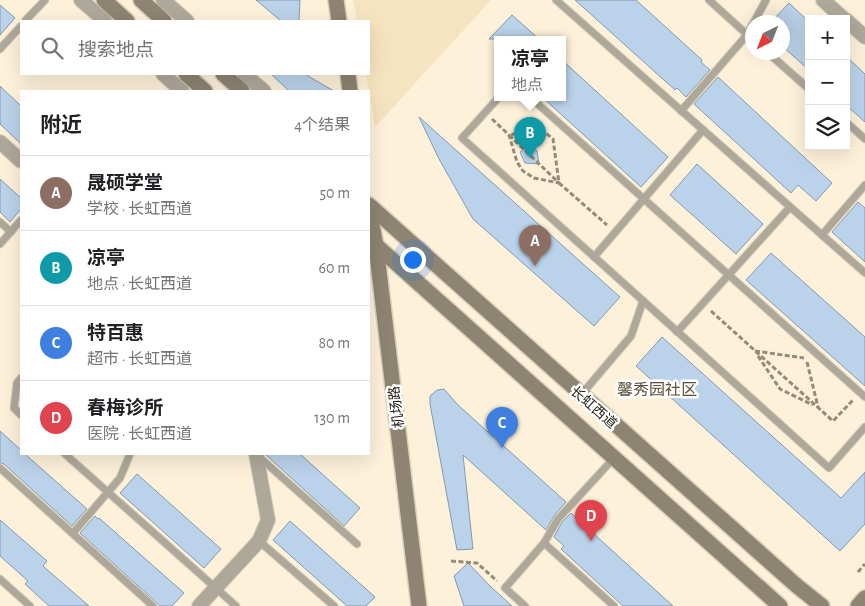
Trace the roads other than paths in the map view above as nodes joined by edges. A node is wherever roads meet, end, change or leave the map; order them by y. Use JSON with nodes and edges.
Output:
{"nodes":[{"id":1,"x":44,"y":0,"type":"edge"},
{"id":2,"x":81,"y":0,"type":"edge"},
{"id":3,"x":104,"y":0,"type":"edge"},
{"id":4,"x":141,"y":0,"type":"edge"},
{"id":5,"x":164,"y":0,"type":"edge"},
{"id":6,"x":336,"y":0,"type":"edge"},
{"id":7,"x":556,"y":0,"type":"edge"},
{"id":8,"x":709,"y":0,"type":"edge"},
{"id":9,"x":766,"y":0,"type":"edge"},
{"id":10,"x":823,"y":0,"type":"edge"},
{"id":11,"x":758,"y":15,"type":"edge"},
{"id":12,"x":840,"y":15,"type":"edge"},
{"id":13,"x":26,"y":20,"type":"edge"},
{"id":14,"x":104,"y":20,"type":"edge"},
{"id":15,"x":126,"y":20,"type":"edge"},
{"id":16,"x":163,"y":20,"type":"edge"},
{"id":17,"x":186,"y":20,"type":"edge"},
{"id":18,"x":339,"y":20,"type":"edge"},
{"id":19,"x":850,"y":24,"type":"edge"},
{"id":20,"x":20,"y":27,"type":"edge"},
{"id":21,"x":745,"y":32,"type":"edge"},
{"id":22,"x":865,"y":37,"type":"edge"},
{"id":23,"x":745,"y":42,"type":"edge"},
{"id":24,"x":0,"y":49,"type":"edge"},
{"id":25,"x":777,"y":60,"type":"edge"},
{"id":26,"x":164,"y":75,"type":"edge"},
{"id":27,"x":187,"y":75,"type":"edge"},
{"id":28,"x":224,"y":75,"type":"edge"},
{"id":29,"x":245,"y":75,"type":"edge"},
{"id":30,"x":348,"y":75,"type":"edge"},
{"id":31,"x":805,"y":85,"type":"edge"},
{"id":32,"x":181,"y":90,"type":"edge"},
{"id":33,"x":204,"y":90,"type":"edge"},
{"id":34,"x":241,"y":90,"type":"edge"},
{"id":35,"x":263,"y":90,"type":"edge"},
{"id":36,"x":350,"y":90,"type":"edge"},
{"id":37,"x":496,"y":101,"type":"edge"},
{"id":38,"x":534,"y":101,"type":"edge"},
{"id":39,"x":681,"y":111,"type":"junction"},
{"id":40,"x":850,"y":126,"type":"edge"},
{"id":41,"x":702,"y":130,"type":"junction"},
{"id":42,"x":865,"y":139,"type":"edge"},
{"id":43,"x":0,"y":142,"type":"edge"},
{"id":44,"x":20,"y":160,"type":"edge"},
{"id":45,"x":865,"y":184,"type":"edge"},
{"id":46,"x":644,"y":199,"type":"junction"},
{"id":47,"x":790,"y":207,"type":"junction"},
{"id":48,"x":370,"y":208,"type":"edge"},
{"id":49,"x":370,"y":219,"type":"edge"},
{"id":50,"x":20,"y":221,"type":"edge"},
{"id":51,"x":0,"y":222,"type":"edge"},
{"id":52,"x":11,"y":232,"type":"junction"},
{"id":53,"x":822,"y":235,"type":"junction"},
{"id":54,"x":372,"y":242,"type":"edge"},
{"id":55,"x":0,"y":244,"type":"edge"},
{"id":56,"x":594,"y":257,"type":"junction"},
{"id":57,"x":374,"y":265,"type":"edge"},
{"id":58,"x":865,"y":273,"type":"edge"},
{"id":59,"x":729,"y":275,"type":"junction"},
{"id":60,"x":643,"y":301,"type":"junction"},
{"id":61,"x":677,"y":332,"type":"junction"},
{"id":62,"x":20,"y":379,"type":"edge"},
{"id":63,"x":581,"y":395,"type":"junction"},
{"id":64,"x":862,"y":395,"type":"edge"},
{"id":65,"x":20,"y":414,"type":"edge"},
{"id":66,"x":865,"y":427,"type":"edge"},
{"id":67,"x":66,"y":455,"type":"edge"},
{"id":68,"x":130,"y":455,"type":"edge"},
{"id":69,"x":256,"y":455,"type":"edge"},
{"id":70,"x":257,"y":455,"type":"edge"},
{"id":71,"x":614,"y":458,"type":"junction"},
{"id":72,"x":0,"y":468,"type":"edge"},
{"id":73,"x":109,"y":493,"type":"junction"},
{"id":74,"x":73,"y":533,"type":"junction"},
{"id":75,"x":259,"y":541,"type":"junction"},
{"id":76,"x":356,"y":544,"type":"dead end"},
{"id":77,"x":544,"y":544,"type":"junction"},
{"id":78,"x":0,"y":579,"type":"edge"},
{"id":79,"x":216,"y":588,"type":"junction"},
{"id":80,"x":865,"y":598,"type":"edge"},
{"id":81,"x":422,"y":603,"type":"edge"},
{"id":82,"x":30,"y":606,"type":"edge"},
{"id":83,"x":153,"y":606,"type":"edge"},
{"id":84,"x":199,"y":606,"type":"edge"},
{"id":85,"x":236,"y":606,"type":"edge"},
{"id":86,"x":334,"y":606,"type":"edge"},
{"id":87,"x":525,"y":606,"type":"edge"},
{"id":88,"x":614,"y":606,"type":"edge"},
{"id":89,"x":780,"y":606,"type":"edge"},
{"id":90,"x":822,"y":606,"type":"edge"},
{"id":91,"x":858,"y":606,"type":"edge"}],
"edges":[{"from":1,"to":13,"type":"lane"},
{"from":2,"to":14,"type":"street"},
{"from":3,"to":15,"type":"street"},
{"from":4,"to":16,"type":"street"},
{"from":5,"to":17,"type":"street"},
{"from":6,"to":18,"type":"street"},
{"from":7,"to":39,"type":"lane"},
{"from":8,"to":21,"type":"lane"},
{"from":9,"to":11,"type":"lane"},
{"from":10,"to":12,"type":"street"},
{"from":19,"to":22,"type":"street"},
{"from":20,"to":24,"type":"lane"},
{"from":23,"to":39,"type":"lane"},
{"from":25,"to":31,"type":"lane"},
{"from":26,"to":32,"type":"street"},
{"from":27,"to":33,"type":"street"},
{"from":28,"to":34,"type":"street"},
{"from":29,"to":35,"type":"street"},
{"from":30,"to":36,"type":"street"},
{"from":37,"to":56,"type":"lane"},
{"from":38,"to":46,"type":"lane"},
{"from":39,"to":41,"type":"lane"},
{"from":40,"to":42,"type":"lane"},
{"from":41,"to":46,"type":"lane"},
{"from":41,"to":47,"type":"lane"},
{"from":43,"to":44,"type":"street"},
{"from":45,"to":53,"type":"lane"},
{"from":46,"to":56,"type":"lane"},
{"from":46,"to":59,"type":"lane"},
{"from":47,"to":53,"type":"lane"},
{"from":47,"to":59,"type":"lane"},
{"from":48,"to":63,"type":"street","name":"长虹西道"},
{"from":49,"to":54,"type":"street","name":"机场路"},
{"from":50,"to":52,"type":"lane"},
{"from":51,"to":52,"type":"lane"},
{"from":52,"to":55,"type":"lane"},
{"from":53,"to":58,"type":"lane"},
{"from":54,"to":57,"type":"street","name":"机场路"},
{"from":54,"to":71,"type":"street","name":"长虹西道"},
{"from":56,"to":60,"type":"lane"},
{"from":57,"to":81,"type":"street","name":"机场路"},
{"from":59,"to":61,"type":"lane"},
{"from":59,"to":64,"type":"lane"},
{"from":60,"to":61,"type":"lane"},
{"from":60,"to":63,"type":"lane"},
{"from":61,"to":66,"type":"lane"},
{"from":62,"to":65,"type":"lane"},
{"from":63,"to":90,"type":"street","name":"长虹西道"},
{"from":67,"to":73,"type":"lane"},
{"from":68,"to":73,"type":"lane"},
{"from":69,"to":75,"type":"street"},
{"from":70,"to":76,"type":"lane"},
{"from":71,"to":77,"type":"lane"},
{"from":71,"to":89,"type":"street","name":"长虹西道"},
{"from":72,"to":74,"type":"lane"},
{"from":73,"to":74,"type":"lane"},
{"from":73,"to":79,"type":"lane"},
{"from":74,"to":83,"type":"lane"},
{"from":75,"to":79,"type":"street"},
{"from":75,"to":86,"type":"lane"},
{"from":77,"to":87,"type":"lane"},
{"from":77,"to":88,"type":"lane"},
{"from":78,"to":82,"type":"lane"},
{"from":79,"to":84,"type":"street"},
{"from":79,"to":85,"type":"lane"},
{"from":80,"to":91,"type":"street"}]}
